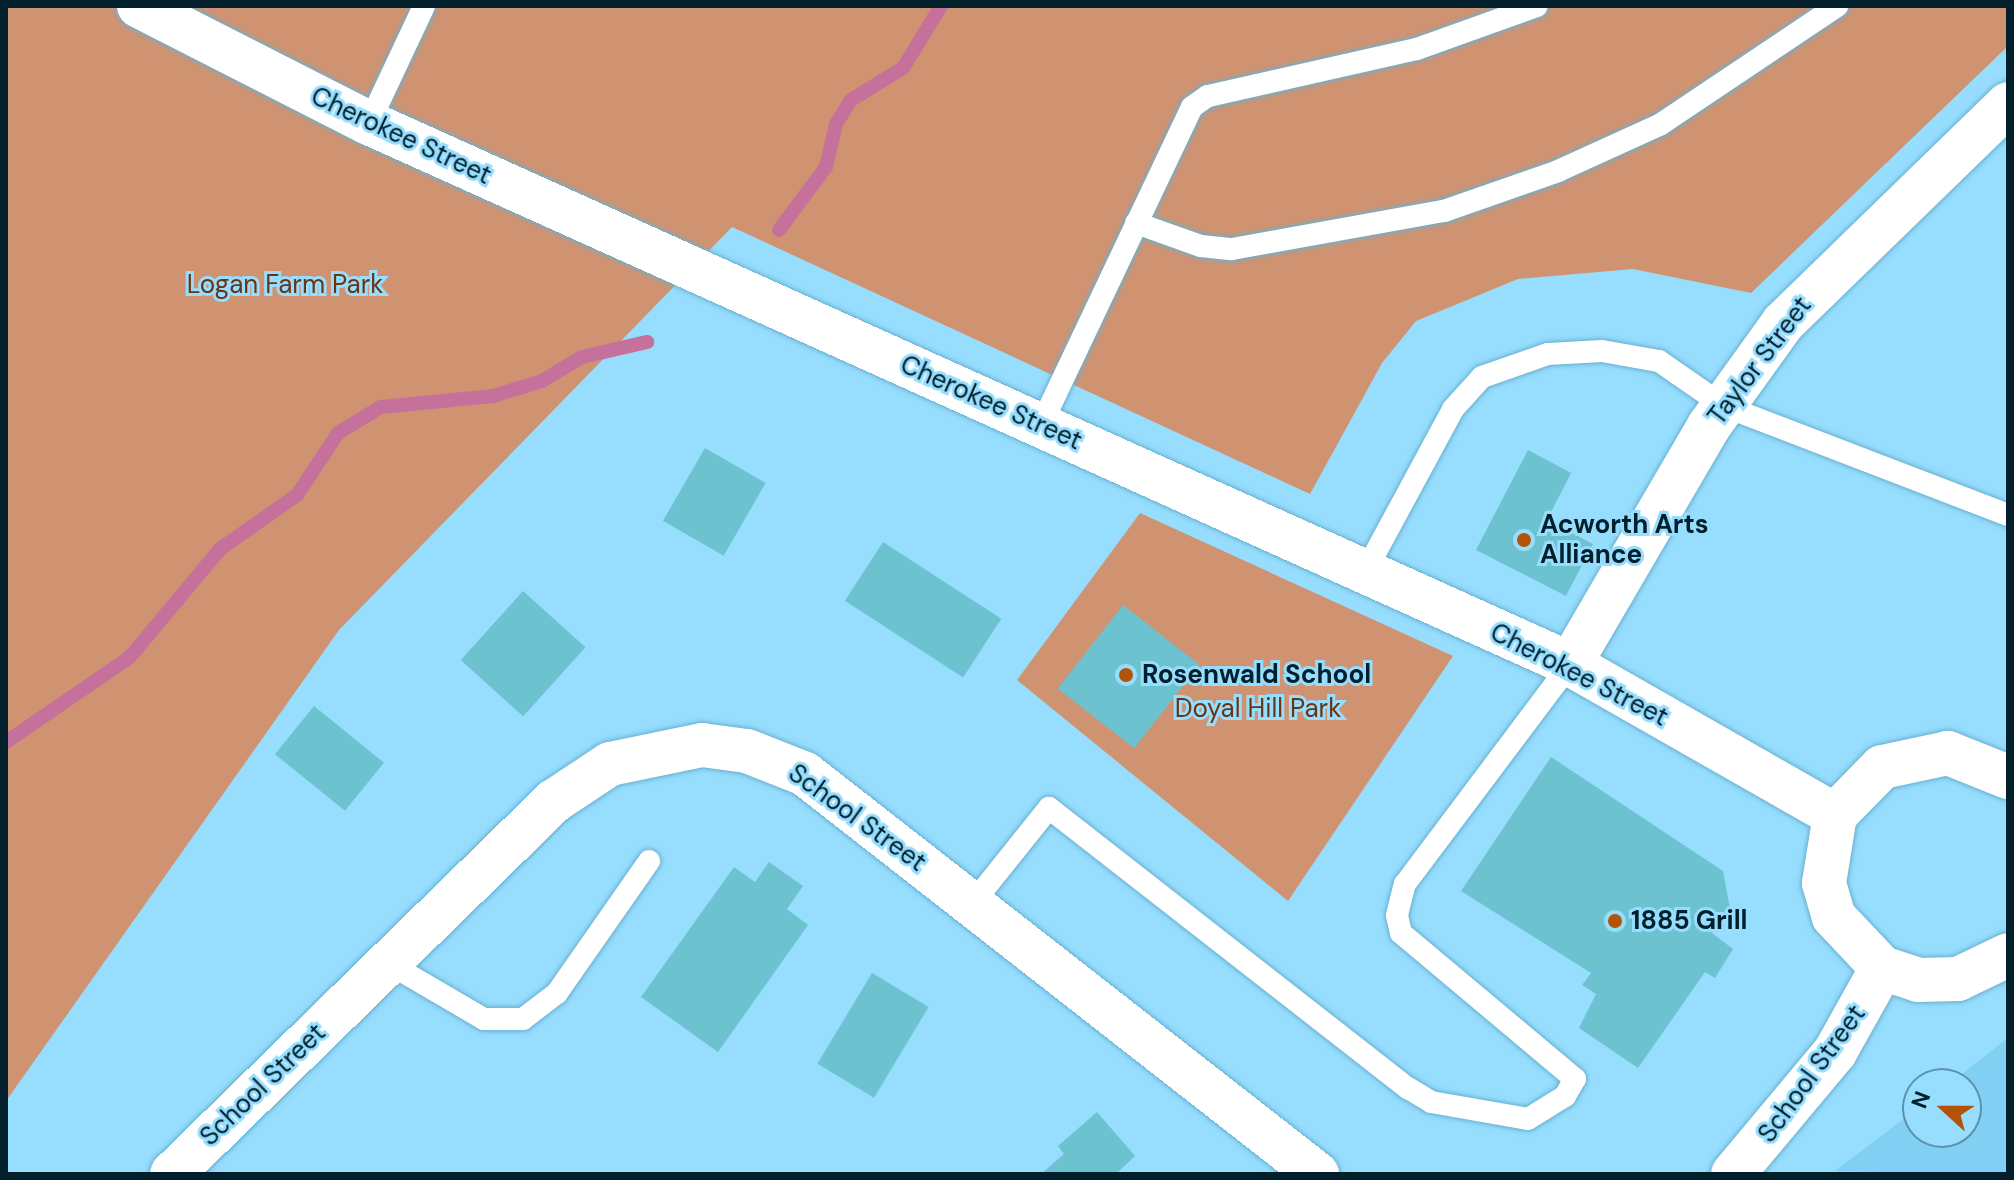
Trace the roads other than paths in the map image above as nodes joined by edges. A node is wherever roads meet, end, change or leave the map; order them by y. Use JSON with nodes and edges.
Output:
{"nodes":[{"id":1,"x":139,"y":6,"type":"edge"},
{"id":2,"x":424,"y":6,"type":"edge"},
{"id":3,"x":1537,"y":6,"type":"edge"},
{"id":4,"x":1837,"y":6,"type":"edge"},
{"id":5,"x":2008,"y":104,"type":"edge"},
{"id":6,"x":369,"y":123,"type":"junction"},
{"id":7,"x":1136,"y":223,"type":"junction"},
{"id":8,"x":1724,"y":406,"type":"junction"},
{"id":9,"x":1041,"y":425,"type":"junction"},
{"id":10,"x":2008,"y":515,"type":"edge"},
{"id":11,"x":1365,"y":572,"type":"junction"},
{"id":12,"x":1570,"y":664,"type":"junction"},
{"id":13,"x":2008,"y":777,"type":"edge"},
{"id":14,"x":1835,"y":815,"type":"junction"},
{"id":15,"x":649,"y":861,"type":"dead end"},
{"id":16,"x":972,"y":904,"type":"junction"},
{"id":17,"x":2008,"y":955,"type":"edge"},
{"id":18,"x":388,"y":963,"type":"junction"},
{"id":19,"x":1882,"y":968,"type":"junction"},
{"id":20,"x":172,"y":1174,"type":"edge"},
{"id":21,"x":1317,"y":1174,"type":"edge"},
{"id":22,"x":1733,"y":1174,"type":"edge"}],
"edges":[{"from":1,"to":6,"type":"street","name":"Cherokee Street"},
{"from":2,"to":6,"type":"lane"},
{"from":3,"to":7,"type":"lane"},
{"from":4,"to":7,"type":"lane"},
{"from":5,"to":8,"type":"street","name":"Taylor Street"},
{"from":6,"to":9,"type":"street","name":"Cherokee Street"},
{"from":7,"to":9,"type":"lane"},
{"from":8,"to":10,"type":"lane"},
{"from":8,"to":11,"type":"lane"},
{"from":8,"to":12,"type":"street","name":"Taylor Street"},
{"from":9,"to":11,"type":"street","name":"Cherokee Street"},
{"from":11,"to":12,"type":"street","name":"Cherokee Street"},
{"from":12,"to":14,"type":"street","name":"Cherokee Street"},
{"from":12,"to":16,"type":"lane"},
{"from":13,"to":14,"type":"street"},
{"from":14,"to":19,"type":"street"},
{"from":15,"to":18,"type":"lane"},
{"from":16,"to":18,"type":"street","name":"School Street"},
{"from":16,"to":21,"type":"street","name":"School Street"},
{"from":17,"to":19,"type":"street"},
{"from":18,"to":20,"type":"street","name":"School Street"},
{"from":19,"to":22,"type":"street","name":"School Street"}]}
